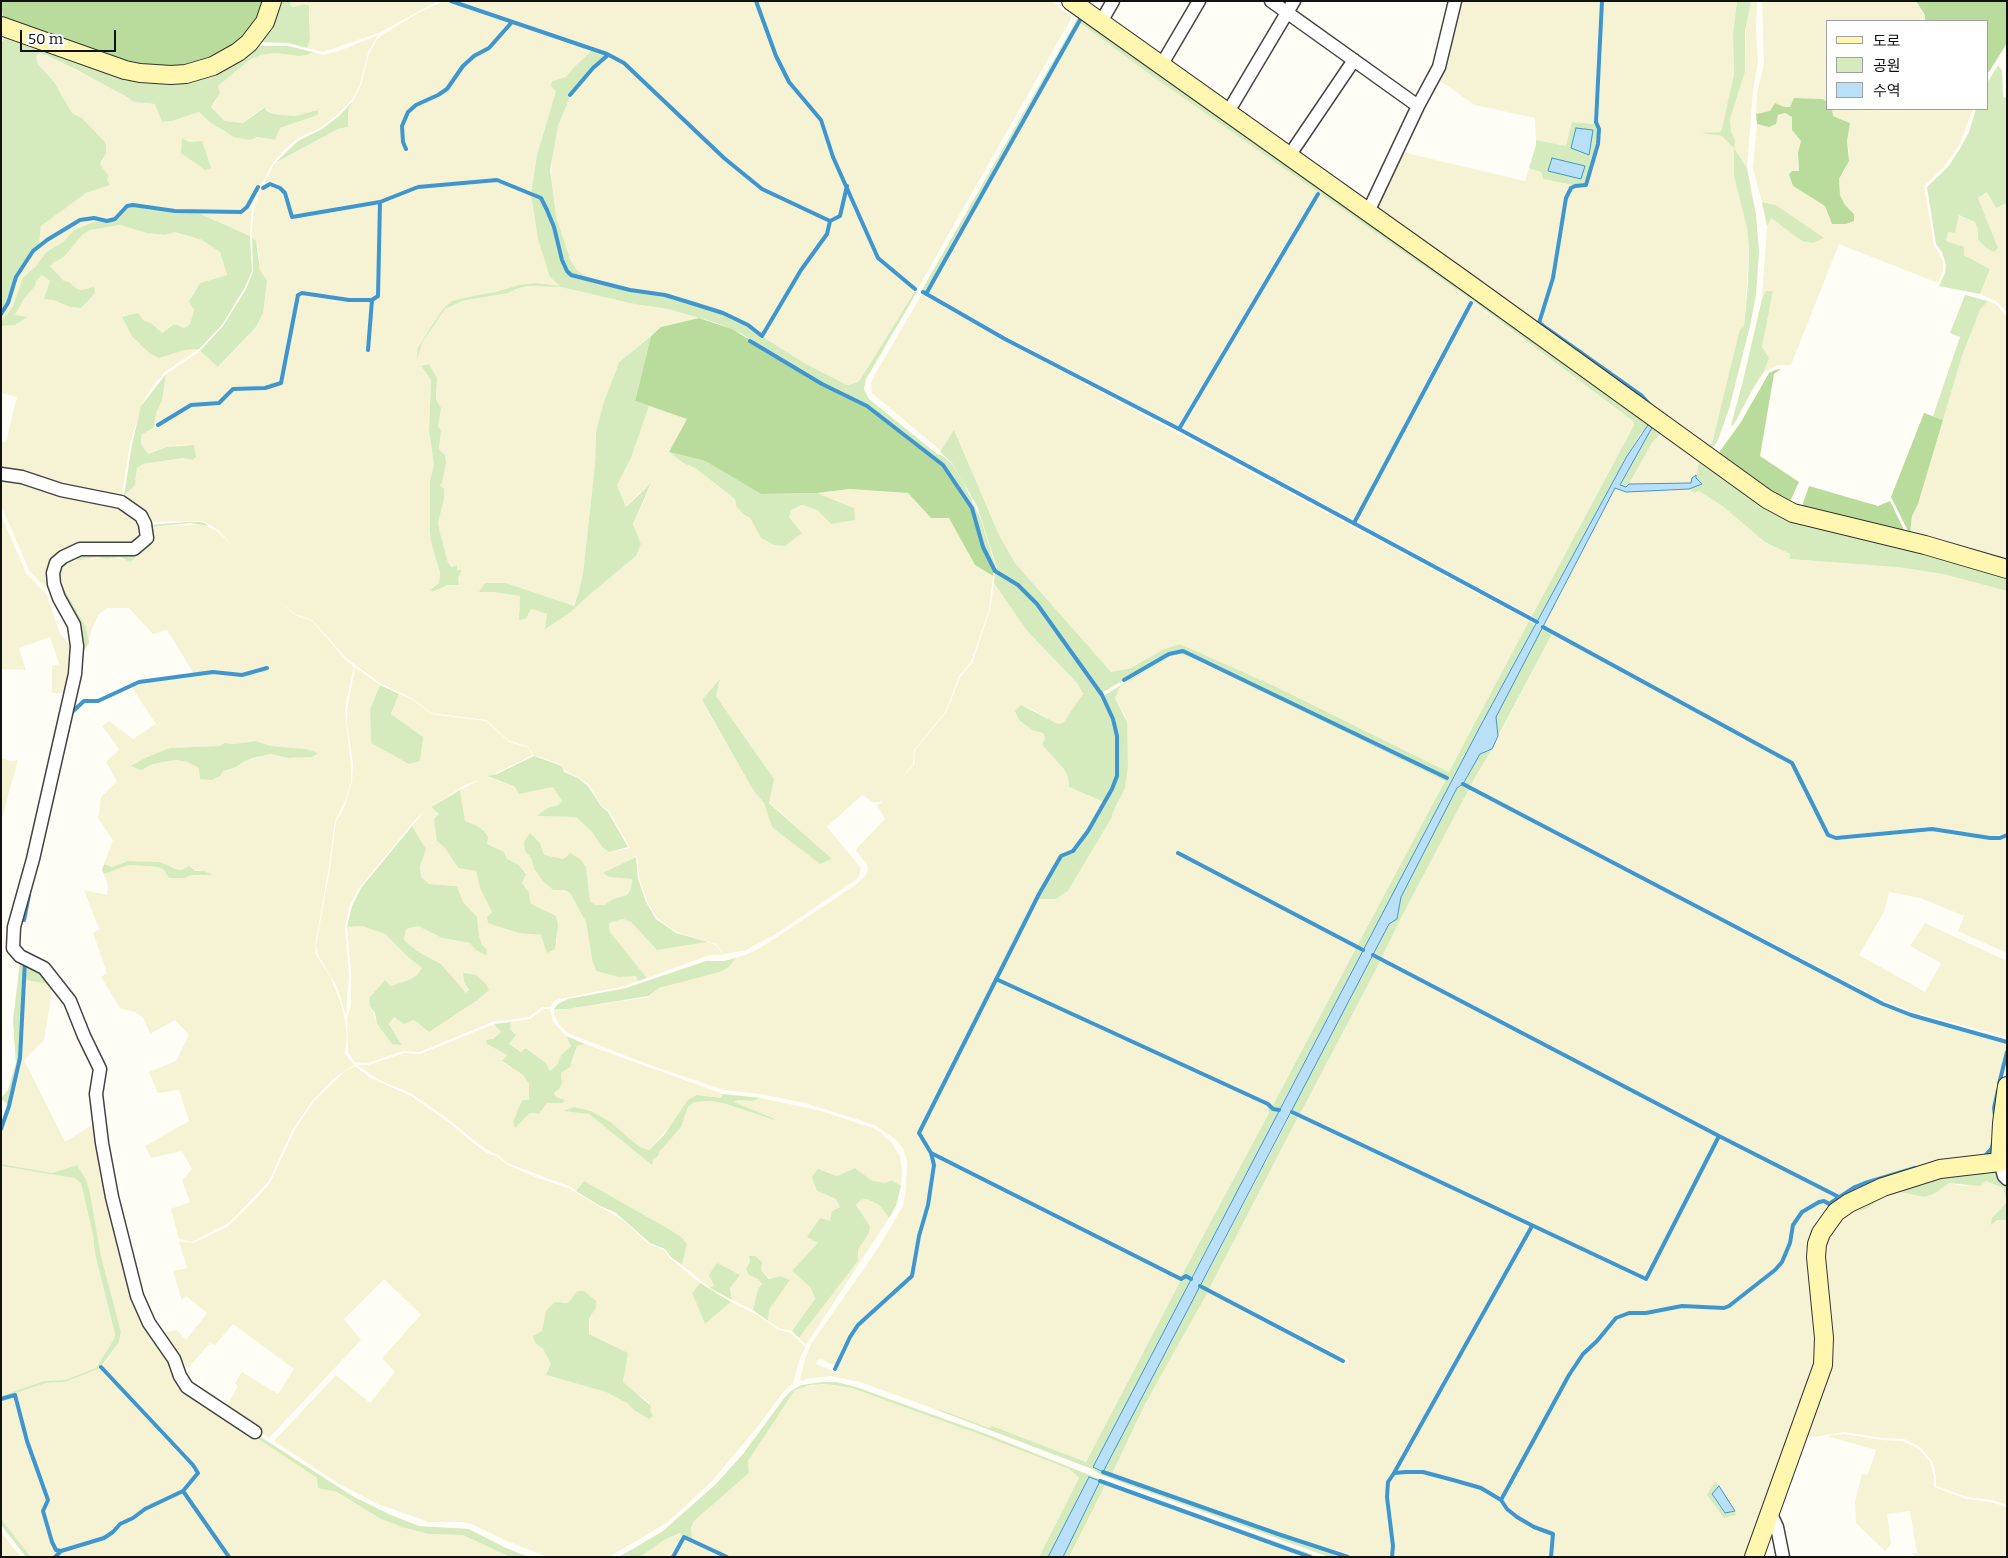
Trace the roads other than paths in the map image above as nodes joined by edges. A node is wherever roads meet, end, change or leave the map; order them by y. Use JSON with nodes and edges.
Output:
{"nodes":[{"id":1,"x":272,"y":1,"type":"edge"},
{"id":2,"x":1071,"y":1,"type":"edge"},
{"id":3,"x":1113,"y":1,"type":"edge"},
{"id":4,"x":1199,"y":1,"type":"edge"},
{"id":5,"x":1271,"y":1,"type":"edge"},
{"id":6,"x":1455,"y":1,"type":"edge"},
{"id":7,"x":1291,"y":7,"type":"edge"},
{"id":8,"x":1101,"y":22,"type":"junction"},
{"id":9,"x":2,"y":30,"type":"edge"},
{"id":10,"x":1354,"y":60,"type":"junction"},
{"id":11,"x":1162,"y":64,"type":"junction"},
{"id":12,"x":1418,"y":106,"type":"junction"},
{"id":13,"x":1228,"y":112,"type":"junction"},
{"id":14,"x":1289,"y":156,"type":"junction"},
{"id":15,"x":1368,"y":212,"type":"junction"},
{"id":16,"x":1,"y":474,"type":"edge"},
{"id":17,"x":2007,"y":569,"type":"edge"},
{"id":18,"x":2007,"y":1086,"type":"edge"},
{"id":19,"x":2000,"y":1162,"type":"junction"},
{"id":20,"x":2007,"y":1179,"type":"edge"},
{"id":21,"x":255,"y":1432,"type":"dead end"},
{"id":22,"x":1770,"y":1512,"type":"junction"},
{"id":23,"x":1754,"y":1557,"type":"edge"},
{"id":24,"x":1783,"y":1557,"type":"edge"}],
"edges":[{"from":1,"to":9,"type":"street"},
{"from":2,"to":8,"type":"street"},
{"from":3,"to":8,"type":"street"},
{"from":4,"to":11,"type":"street"},
{"from":5,"to":7,"type":"street"},
{"from":6,"to":12,"type":"street"},
{"from":7,"to":10,"type":"street"},
{"from":7,"to":13,"type":"street"},
{"from":8,"to":11,"type":"street"},
{"from":10,"to":12,"type":"street"},
{"from":10,"to":14,"type":"street"},
{"from":11,"to":13,"type":"street"},
{"from":12,"to":15,"type":"street"},
{"from":13,"to":14,"type":"street"},
{"from":14,"to":15,"type":"street"},
{"from":15,"to":17,"type":"street"},
{"from":16,"to":21,"type":"street"},
{"from":18,"to":19,"type":"street"},
{"from":19,"to":20,"type":"street"},
{"from":19,"to":22,"type":"street"},
{"from":22,"to":23,"type":"street"},
{"from":22,"to":24,"type":"street"}]}
